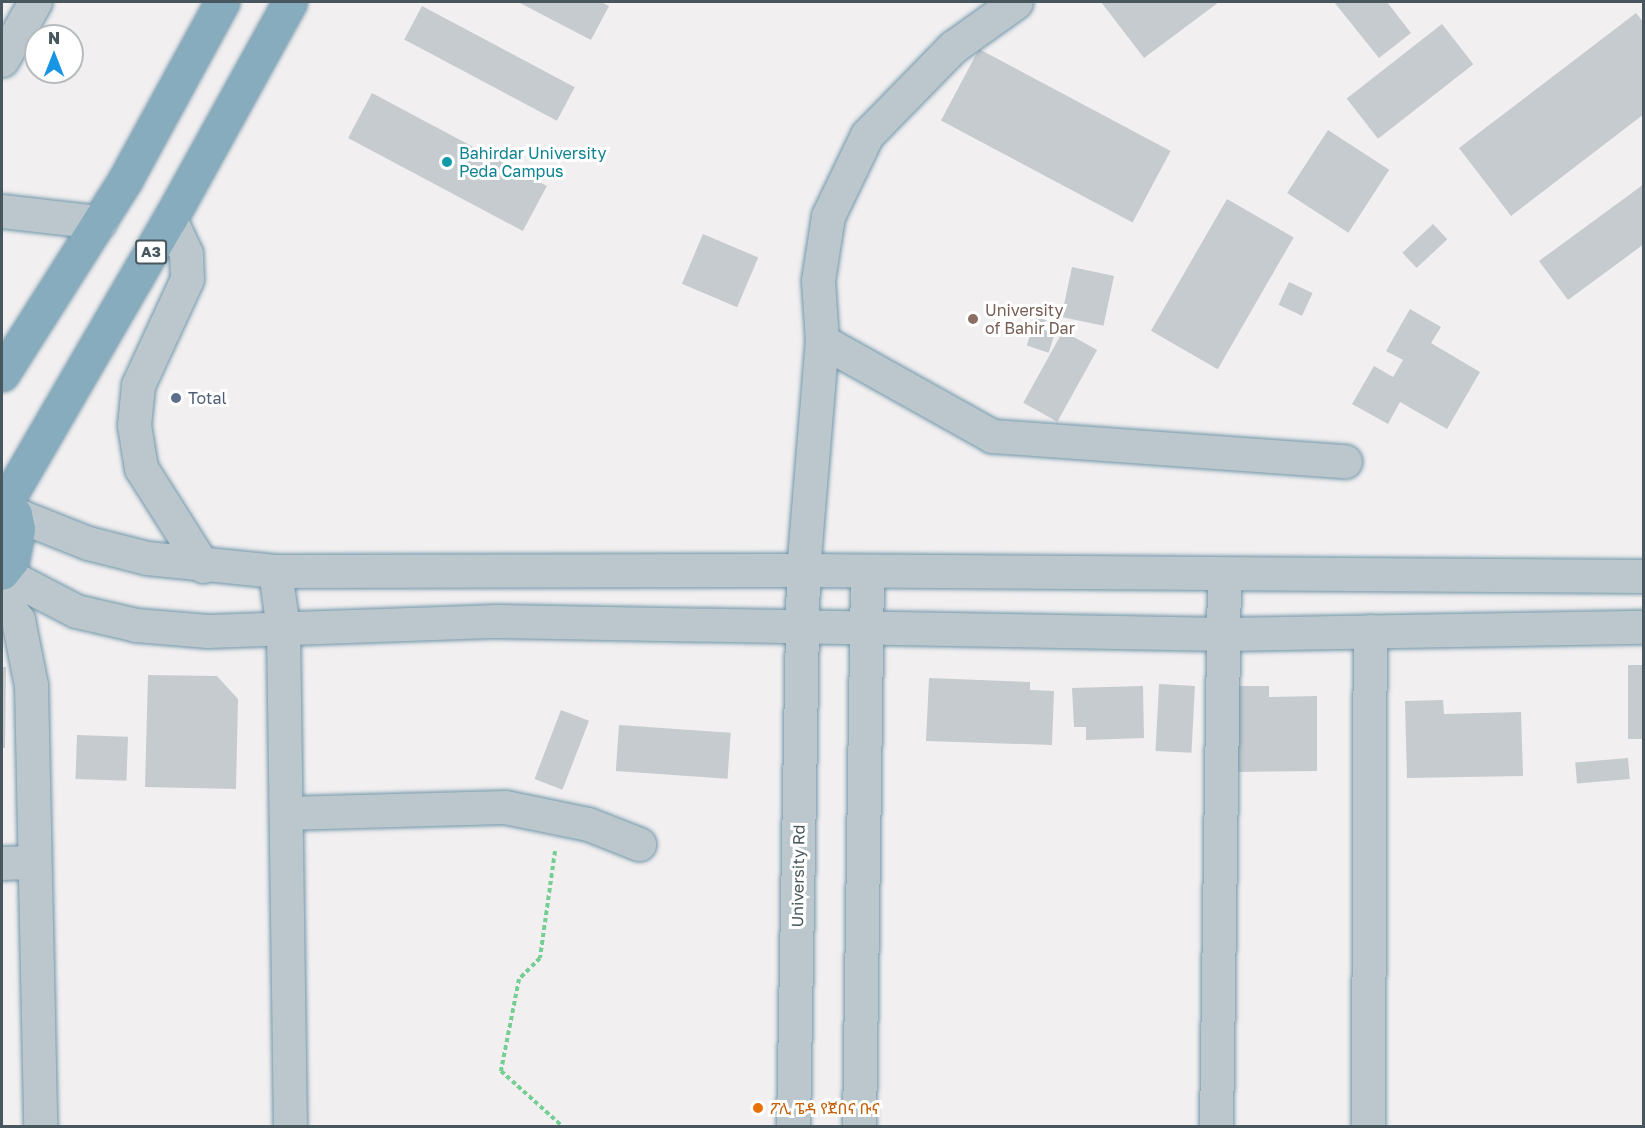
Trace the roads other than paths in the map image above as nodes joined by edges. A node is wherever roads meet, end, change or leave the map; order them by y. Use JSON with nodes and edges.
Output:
{"nodes":[{"id":1,"x":35,"y":2,"type":"edge"},
{"id":2,"x":222,"y":2,"type":"edge"},
{"id":3,"x":290,"y":2,"type":"edge"},
{"id":4,"x":1016,"y":2,"type":"edge"},
{"id":5,"x":2,"y":60,"type":"edge"},
{"id":6,"x":2,"y":211,"type":"edge"},
{"id":7,"x":170,"y":219,"type":"junction"},
{"id":8,"x":99,"y":222,"type":"junction"},
{"id":9,"x":822,"y":341,"type":"junction"},
{"id":10,"x":2,"y":374,"type":"edge"},
{"id":11,"x":1345,"y":461,"type":"dead end"},
{"id":12,"x":8,"y":503,"type":"edge"},
{"id":13,"x":203,"y":566,"type":"junction"},
{"id":14,"x":803,"y":570,"type":"junction"},
{"id":15,"x":275,"y":571,"type":"junction"},
{"id":16,"x":867,"y":571,"type":"junction"},
{"id":17,"x":1224,"y":575,"type":"junction"},
{"id":18,"x":1644,"y":576,"type":"edge"},
{"id":19,"x":2,"y":582,"type":"edge"},
{"id":20,"x":804,"y":626,"type":"junction"},
{"id":21,"x":867,"y":627,"type":"junction"},
{"id":22,"x":1644,"y":627,"type":"edge"},
{"id":23,"x":283,"y":629,"type":"junction"},
{"id":24,"x":1370,"y":631,"type":"junction"},
{"id":25,"x":1226,"y":634,"type":"junction"},
{"id":26,"x":286,"y":813,"type":"junction"},
{"id":27,"x":639,"y":844,"type":"dead end"},
{"id":28,"x":34,"y":862,"type":"junction"},
{"id":29,"x":2,"y":863,"type":"edge"},
{"id":30,"x":40,"y":1126,"type":"edge"},
{"id":31,"x":290,"y":1126,"type":"edge"},
{"id":32,"x":794,"y":1126,"type":"edge"},
{"id":33,"x":859,"y":1126,"type":"edge"},
{"id":34,"x":1216,"y":1126,"type":"edge"},
{"id":35,"x":1368,"y":1126,"type":"edge"}],
"edges":[{"from":1,"to":5,"type":"street"},
{"from":2,"to":8,"type":"highway"},
{"from":3,"to":7,"type":"highway","number":"A3"},
{"from":4,"to":9,"type":"street","name":"University Rd"},
{"from":6,"to":8,"type":"street"},
{"from":7,"to":12,"type":"highway","number":"A3"},
{"from":7,"to":13,"type":"street"},
{"from":8,"to":10,"type":"highway"},
{"from":9,"to":11,"type":"street"},
{"from":9,"to":14,"type":"street","name":"University Rd"},
{"from":12,"to":13,"type":"street"},
{"from":12,"to":19,"type":"highway"},
{"from":13,"to":15,"type":"street"},
{"from":14,"to":15,"type":"street"},
{"from":14,"to":16,"type":"street"},
{"from":14,"to":20,"type":"street","name":"University Rd"},
{"from":15,"to":23,"type":"street"},
{"from":16,"to":17,"type":"street"},
{"from":16,"to":21,"type":"street"},
{"from":17,"to":18,"type":"street"},
{"from":17,"to":25,"type":"street"},
{"from":19,"to":23,"type":"street"},
{"from":19,"to":28,"type":"street"},
{"from":20,"to":21,"type":"street"},
{"from":20,"to":23,"type":"street"},
{"from":20,"to":32,"type":"street","name":"University Rd"},
{"from":21,"to":25,"type":"street"},
{"from":21,"to":33,"type":"street"},
{"from":22,"to":24,"type":"street"},
{"from":23,"to":26,"type":"street"},
{"from":24,"to":25,"type":"street"},
{"from":24,"to":35,"type":"street"},
{"from":25,"to":34,"type":"street"},
{"from":26,"to":27,"type":"street"},
{"from":26,"to":31,"type":"street"},
{"from":28,"to":29,"type":"street"},
{"from":28,"to":30,"type":"street"}]}
